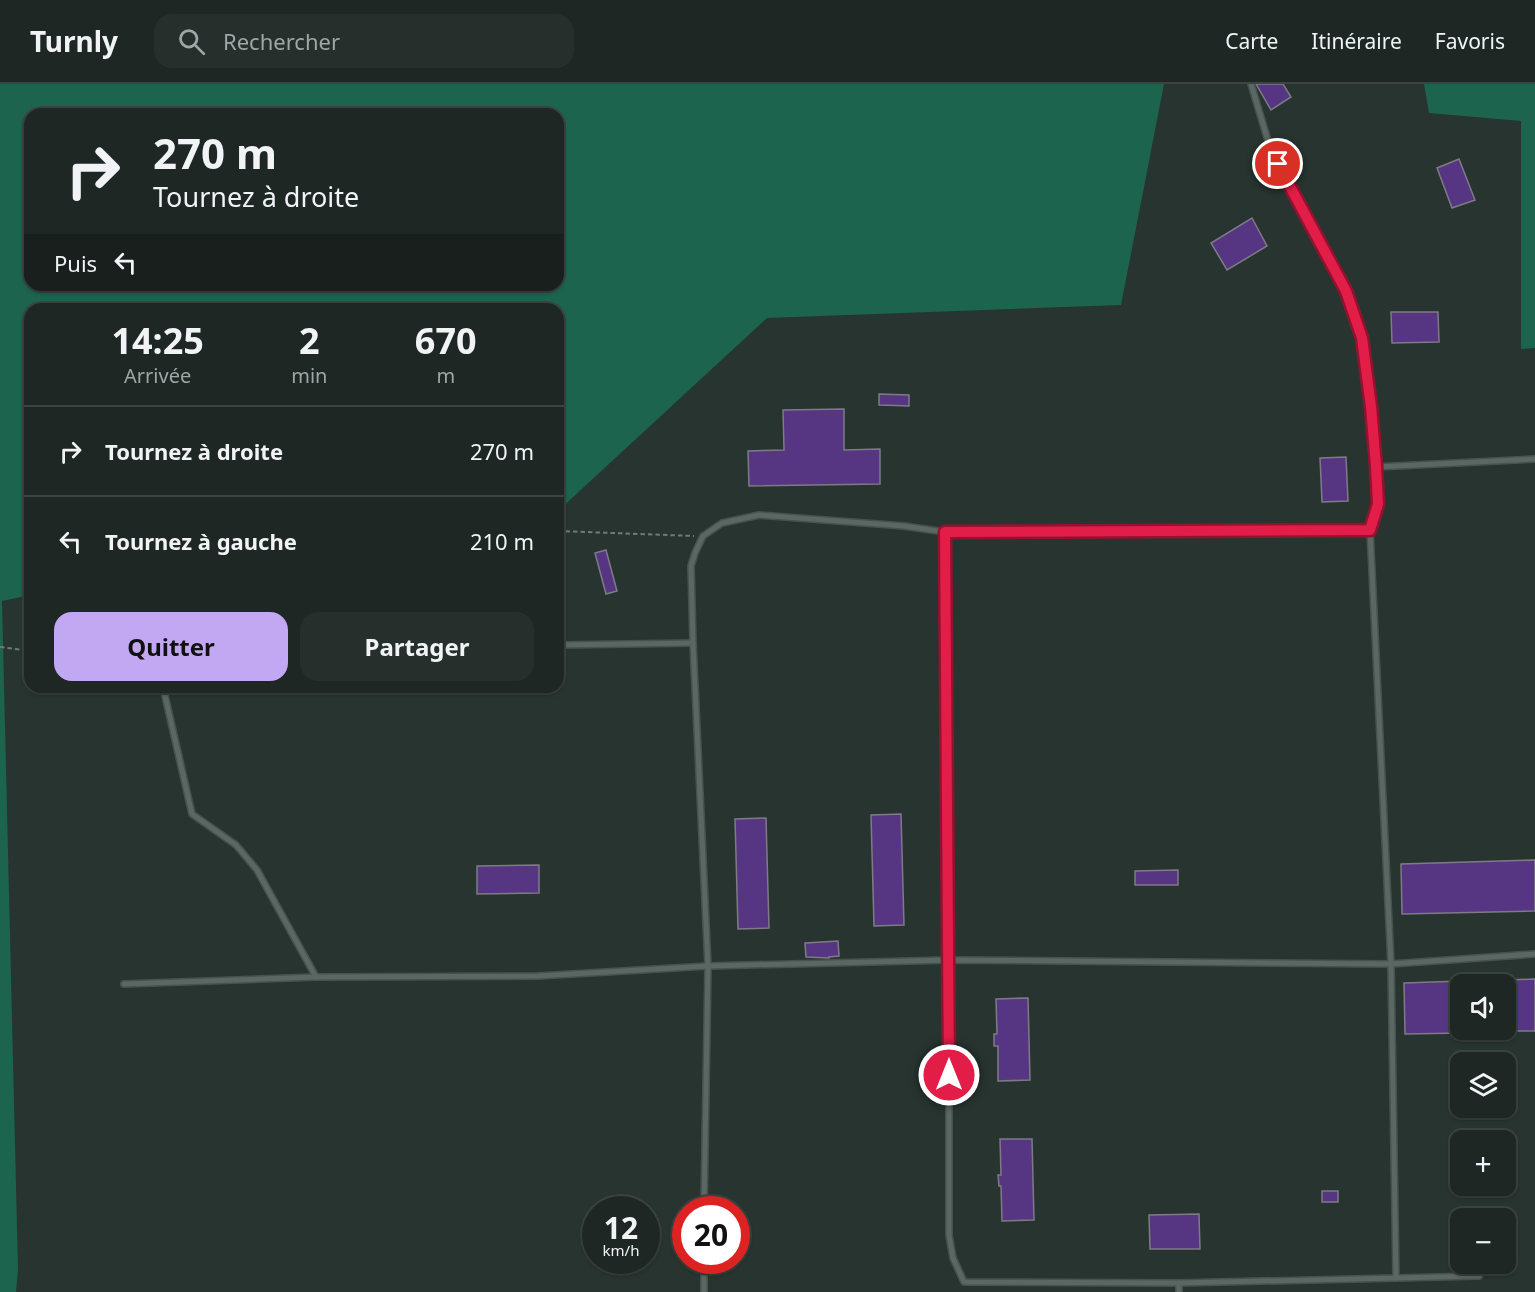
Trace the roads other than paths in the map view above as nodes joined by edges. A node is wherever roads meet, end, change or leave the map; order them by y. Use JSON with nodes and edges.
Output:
{"nodes":[{"id":1,"x":1251,"y":84,"type":"edge"},
{"id":2,"x":1535,"y":459,"type":"edge"},
{"id":3,"x":1376,"y":466,"type":"junction"},
{"id":4,"x":1370,"y":530,"type":"junction"},
{"id":5,"x":945,"y":532,"type":"junction"},
{"id":6,"x":693,"y":643,"type":"junction"},
{"id":7,"x":564,"y":645,"type":"edge"},
{"id":8,"x":164,"y":693,"type":"edge"},
{"id":9,"x":1535,"y":954,"type":"edge"},
{"id":10,"x":949,"y":960,"type":"junction"},
{"id":11,"x":1391,"y":964,"type":"junction"},
{"id":12,"x":708,"y":966,"type":"junction"},
{"id":13,"x":316,"y":977,"type":"junction"},
{"id":14,"x":124,"y":984,"type":"dead end"},
{"id":15,"x":704,"y":1196,"type":"edge"},
{"id":16,"x":704,"y":1274,"type":"edge"},
{"id":17,"x":1479,"y":1276,"type":"dead end"},
{"id":18,"x":1396,"y":1278,"type":"junction"},
{"id":19,"x":1179,"y":1283,"type":"junction"},
{"id":20,"x":704,"y":1292,"type":"edge"},
{"id":21,"x":1179,"y":1292,"type":"edge"}],
"edges":[{"from":1,"to":3,"type":"lane"},
{"from":2,"to":3,"type":"lane"},
{"from":3,"to":4,"type":"lane"},
{"from":4,"to":5,"type":"lane"},
{"from":4,"to":11,"type":"lane"},
{"from":5,"to":6,"type":"lane"},
{"from":5,"to":10,"type":"lane"},
{"from":6,"to":7,"type":"lane"},
{"from":6,"to":12,"type":"lane"},
{"from":8,"to":13,"type":"lane"},
{"from":9,"to":11,"type":"lane"},
{"from":10,"to":11,"type":"lane"},
{"from":10,"to":12,"type":"lane"},
{"from":10,"to":19,"type":"lane"},
{"from":11,"to":18,"type":"lane"},
{"from":12,"to":13,"type":"lane"},
{"from":12,"to":15,"type":"lane"},
{"from":13,"to":14,"type":"lane"},
{"from":16,"to":20,"type":"lane"},
{"from":17,"to":18,"type":"lane"},
{"from":18,"to":19,"type":"lane"},
{"from":19,"to":21,"type":"lane"}]}
